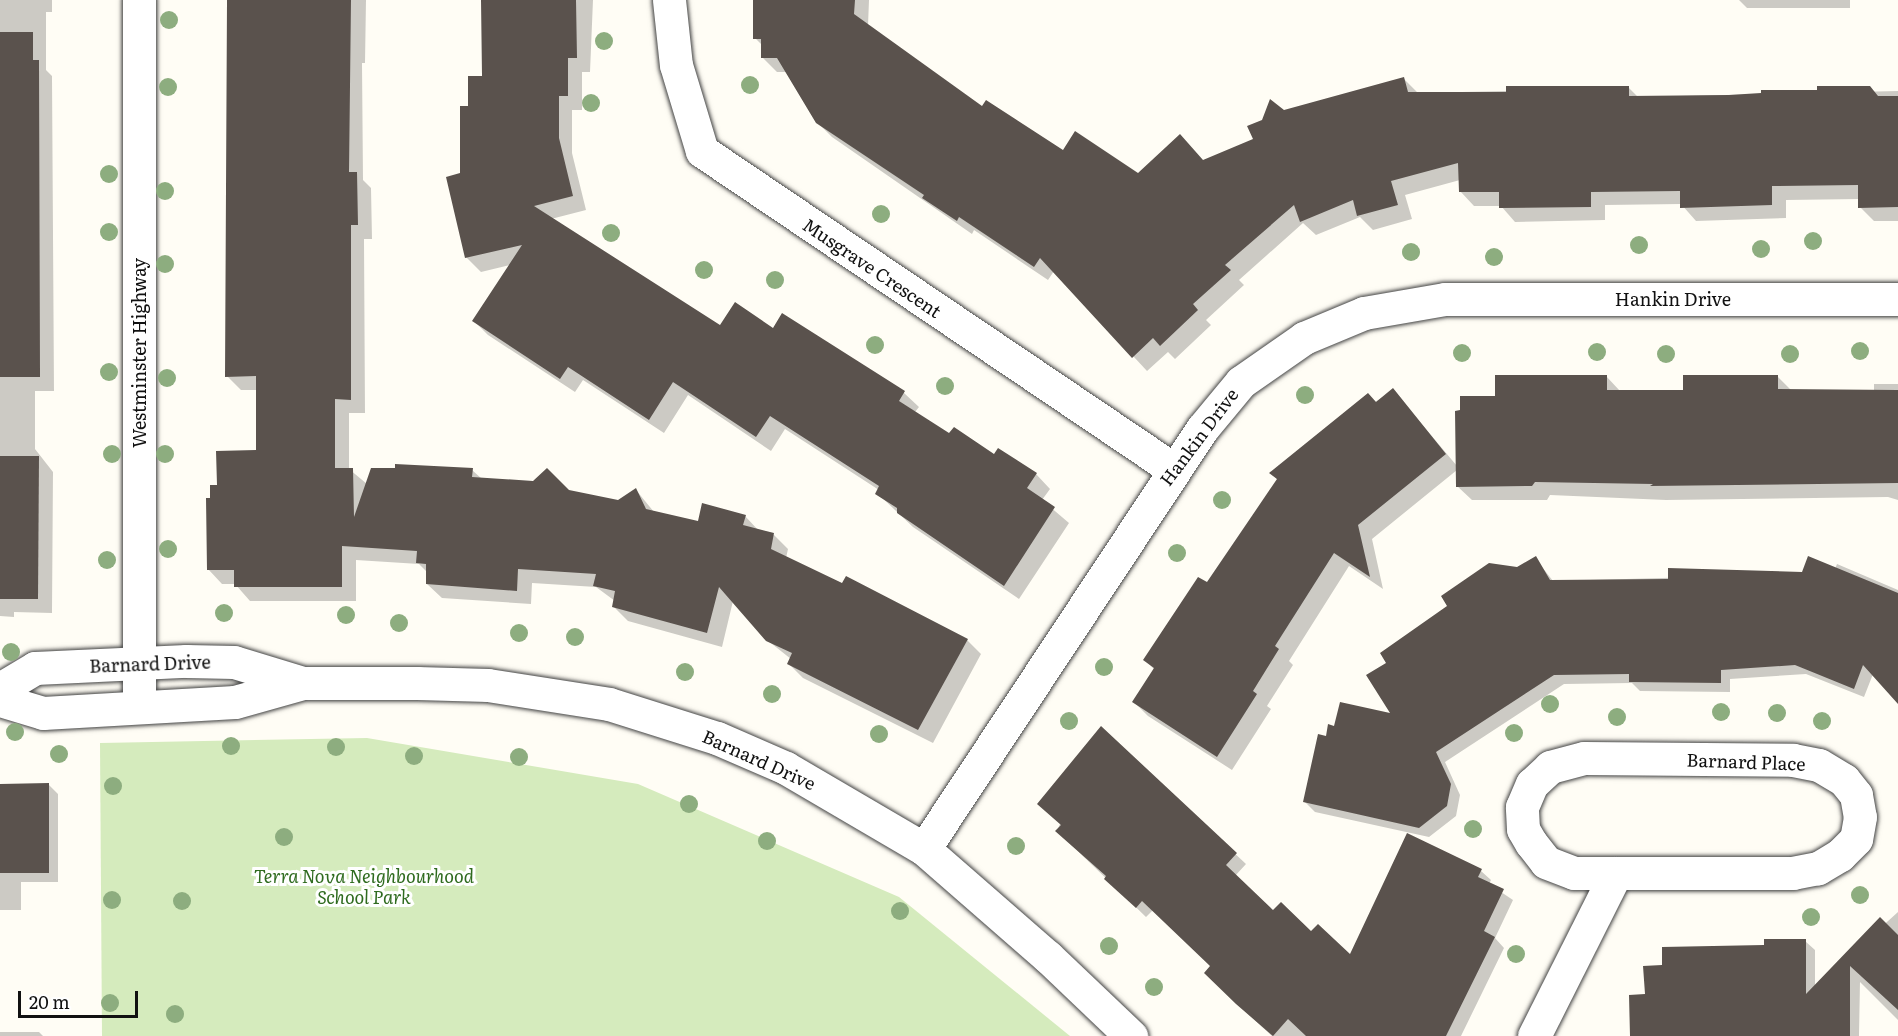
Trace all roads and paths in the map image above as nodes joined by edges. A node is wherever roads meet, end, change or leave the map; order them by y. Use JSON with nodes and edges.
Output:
{"nodes":[{"id":1,"x":139,"y":0,"type":"edge"},
{"id":2,"x":669,"y":0,"type":"edge"},
{"id":3,"x":1898,"y":299,"type":"edge"},
{"id":4,"x":1173,"y":469,"type":"junction"},
{"id":5,"x":139,"y":663,"type":"junction"},
{"id":6,"x":303,"y":683,"type":"junction"},
{"id":7,"x":0,"y":689,"type":"edge"},
{"id":8,"x":0,"y":700,"type":"edge"},
{"id":9,"x":139,"y":706,"type":"junction"},
{"id":10,"x":924,"y":849,"type":"junction"},
{"id":11,"x":1616,"y":873,"type":"junction"},
{"id":12,"x":1131,"y":1036,"type":"edge"},
{"id":13,"x":1534,"y":1036,"type":"edge"}],
"edges":[{"from":1,"to":5,"type":"street","name":"Westminster Highway"},
{"from":2,"to":4,"type":"street","name":"Musgrave Crescent"},
{"from":3,"to":4,"type":"street","name":"Hankin Drive"},
{"from":4,"to":10,"type":"street","name":"Hankin Drive"},
{"from":5,"to":6,"type":"street","name":"Barnard Drive"},
{"from":5,"to":7,"type":"street","name":"Barnard Drive"},
{"from":5,"to":9,"type":"street","name":"Westminster Highway"},
{"from":6,"to":9,"type":"street","name":"Barnard Drive"},
{"from":6,"to":10,"type":"street","name":"Barnard Drive"},
{"from":8,"to":9,"type":"street","name":"Barnard Drive"},
{"from":10,"to":12,"type":"street","name":"Barnard Drive"},
{"from":11,"to":11,"type":"street","name":"Barnard Place"},
{"from":11,"to":13,"type":"street"}]}
